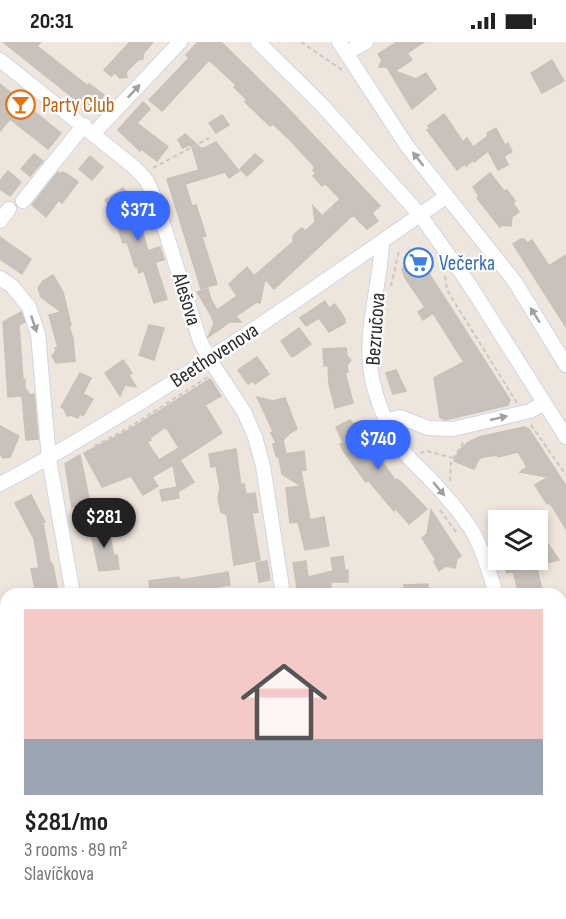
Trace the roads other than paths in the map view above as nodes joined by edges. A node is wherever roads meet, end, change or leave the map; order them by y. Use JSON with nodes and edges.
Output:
{"nodes":[{"id":1,"x":180,"y":42,"type":"edge"},
{"id":2,"x":258,"y":42,"type":"edge"},
{"id":3,"x":366,"y":42,"type":"edge"},
{"id":4,"x":343,"y":48,"type":"edge"},
{"id":5,"x":0,"y":60,"type":"edge"},
{"id":6,"x":89,"y":129,"type":"junction"},
{"id":7,"x":447,"y":196,"type":"junction"},
{"id":8,"x":23,"y":201,"type":"dead end"},
{"id":9,"x":9,"y":209,"type":"dead end"},
{"id":10,"x":420,"y":215,"type":"junction"},
{"id":11,"x":0,"y":221,"type":"edge"},
{"id":12,"x":382,"y":243,"type":"junction"},
{"id":13,"x":0,"y":278,"type":"edge"},
{"id":14,"x":210,"y":360,"type":"junction"},
{"id":15,"x":566,"y":365,"type":"edge"},
{"id":16,"x":544,"y":403,"type":"junction"},
{"id":17,"x":386,"y":422,"type":"junction"},
{"id":18,"x":566,"y":437,"type":"edge"},
{"id":19,"x":49,"y":459,"type":"junction"},
{"id":20,"x":0,"y":484,"type":"edge"},
{"id":21,"x":72,"y":588,"type":"edge"},
{"id":22,"x":282,"y":588,"type":"edge"},
{"id":23,"x":494,"y":588,"type":"edge"}],
"edges":[{"from":6,"to":1,"type":"street","one_way":true},
{"from":2,"to":10,"type":"street"},
{"from":3,"to":4,"type":"street"},
{"from":7,"to":4,"type":"street","one_way":true},
{"from":5,"to":6,"type":"street","name":"Alešova"},
{"from":6,"to":8,"type":"street"},
{"from":6,"to":14,"type":"street","name":"Alešova"},
{"from":7,"to":10,"type":"street","name":"Beethovenova"},
{"from":15,"to":7,"type":"street","one_way":true},
{"from":9,"to":11,"type":"street"},
{"from":10,"to":12,"type":"street","name":"Beethovenova"},
{"from":10,"to":16,"type":"street"},
{"from":12,"to":14,"type":"street","name":"Beethovenova"},
{"from":12,"to":17,"type":"street","name":"Bezručova"},
{"from":13,"to":19,"type":"street","one_way":true},
{"from":14,"to":19,"type":"street","name":"Beethovenova"},
{"from":14,"to":22,"type":"street","name":"Alešova"},
{"from":17,"to":16,"type":"street","one_way":true},
{"from":16,"to":18,"type":"street"},
{"from":17,"to":23,"type":"street","name":"Bezručova","one_way":true},
{"from":19,"to":20,"type":"street","name":"Beethovenova"},
{"from":19,"to":21,"type":"street"}]}
